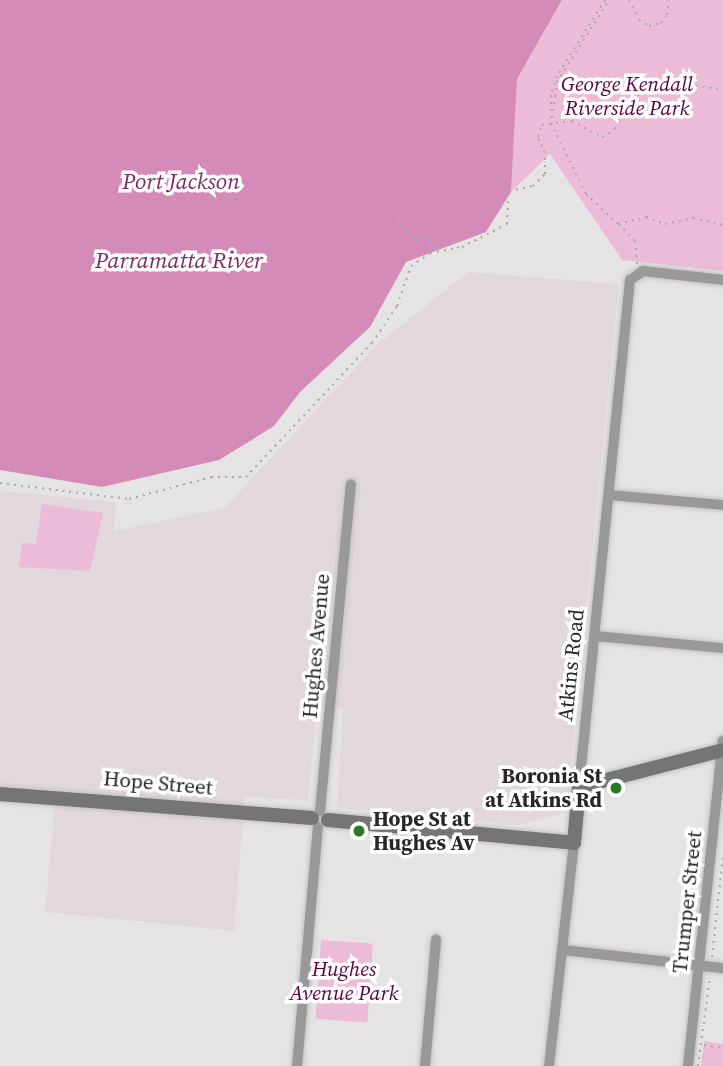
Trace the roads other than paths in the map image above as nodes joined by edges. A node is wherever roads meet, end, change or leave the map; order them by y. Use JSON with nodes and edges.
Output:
{"nodes":[{"id":1,"x":723,"y":280,"type":"edge"},
{"id":2,"x":351,"y":484,"type":"dead end"},
{"id":3,"x":609,"y":495,"type":"junction"},
{"id":4,"x":723,"y":505,"type":"edge"},
{"id":5,"x":595,"y":636,"type":"junction"},
{"id":6,"x":723,"y":648,"type":"edge"},
{"id":7,"x":723,"y":747,"type":"edge"},
{"id":8,"x":579,"y":787,"type":"junction"},
{"id":9,"x":0,"y":794,"type":"edge"},
{"id":10,"x":319,"y":819,"type":"junction"},
{"id":11,"x":574,"y":843,"type":"junction"},
{"id":12,"x":436,"y":939,"type":"dead end"},
{"id":13,"x":564,"y":950,"type":"junction"},
{"id":14,"x":700,"y":965,"type":"junction"},
{"id":15,"x":723,"y":968,"type":"edge"},
{"id":16,"x":297,"y":1066,"type":"edge"},
{"id":17,"x":425,"y":1066,"type":"edge"},
{"id":18,"x":549,"y":1066,"type":"edge"},
{"id":19,"x":688,"y":1066,"type":"edge"}],
"edges":[{"from":1,"to":3,"type":"street","name":"Atkins Road"},
{"from":2,"to":10,"type":"street","name":"Hughes Avenue"},
{"from":3,"to":4,"type":"street"},
{"from":3,"to":5,"type":"street","name":"Atkins Road"},
{"from":5,"to":6,"type":"street"},
{"from":5,"to":8,"type":"street","name":"Atkins Road"},
{"from":7,"to":8,"type":"street"},
{"from":7,"to":14,"type":"street","name":"Trumper Street"},
{"from":8,"to":11,"type":"street","name":"Atkins Road"},
{"from":9,"to":10,"type":"street","name":"Hope Street"},
{"from":10,"to":11,"type":"street","name":"Hope Street"},
{"from":10,"to":16,"type":"street","name":"Hughes Avenue"},
{"from":11,"to":13,"type":"street","name":"Atkins Road"},
{"from":12,"to":17,"type":"street"},
{"from":13,"to":14,"type":"street"},
{"from":13,"to":18,"type":"street","name":"Atkins Road"},
{"from":14,"to":15,"type":"street"},
{"from":14,"to":19,"type":"street","name":"Trumper Street"}]}
